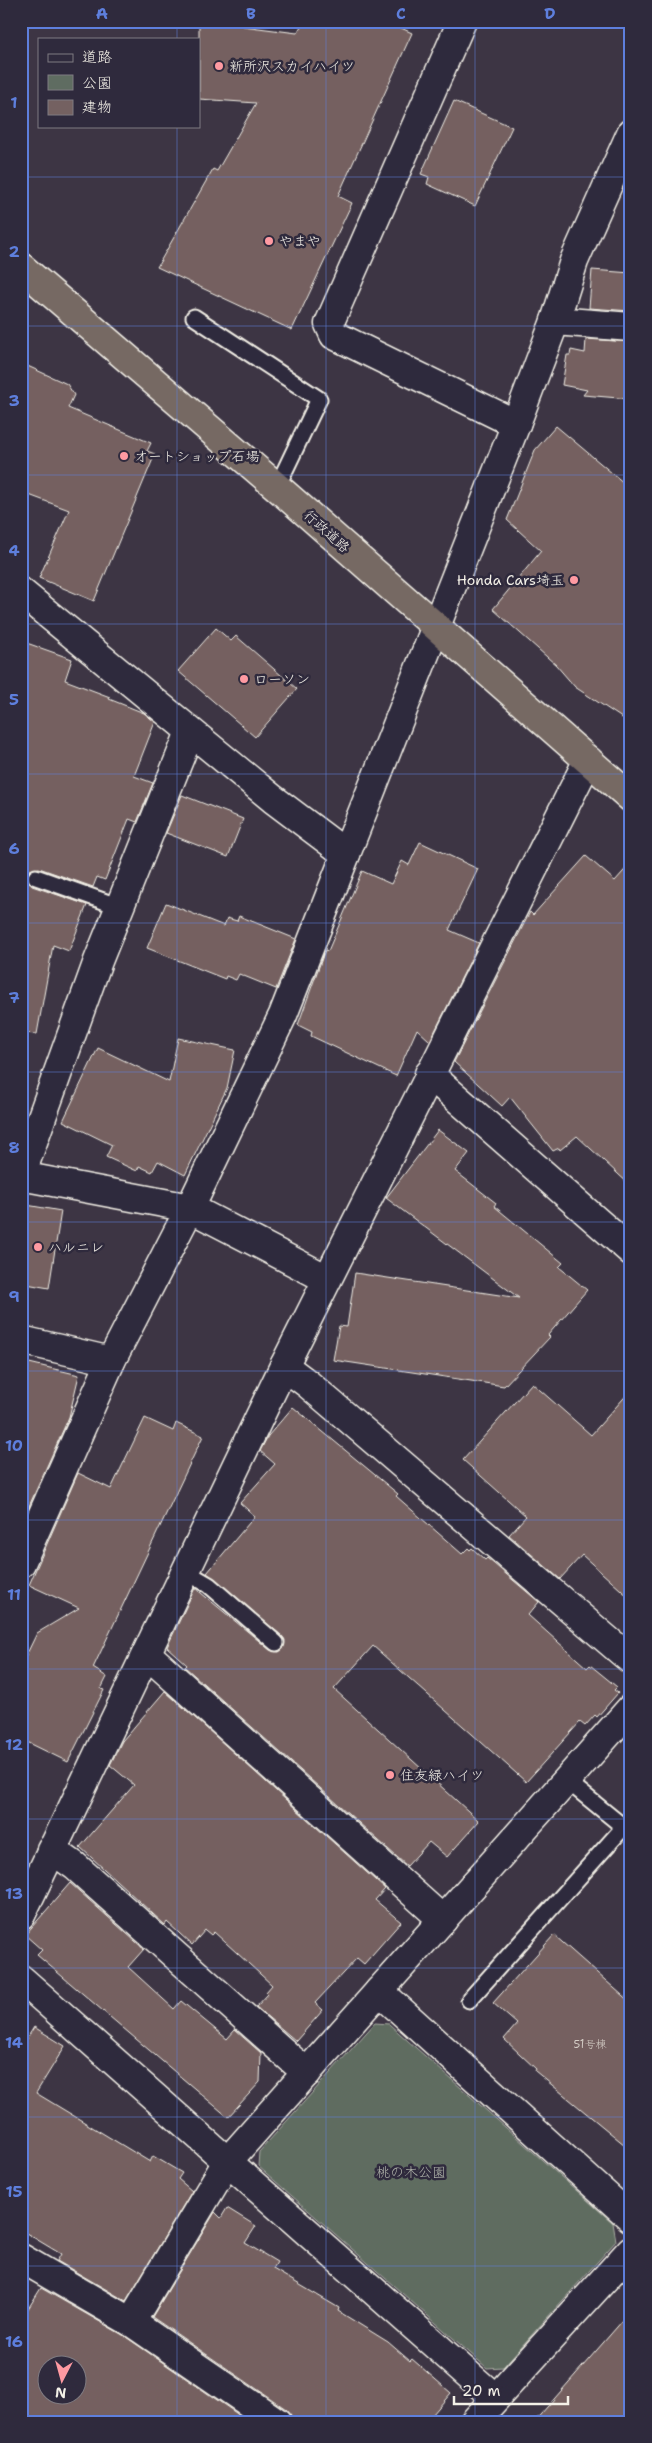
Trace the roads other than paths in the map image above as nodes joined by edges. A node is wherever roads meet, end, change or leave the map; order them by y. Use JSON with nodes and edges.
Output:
{"nodes":[{"id":1,"x":462,"y":21,"type":"edge"},
{"id":2,"x":631,"y":133,"type":"edge"},
{"id":3,"x":21,"y":267,"type":"edge"},
{"id":4,"x":194,"y":317,"type":"dead end"},
{"id":5,"x":556,"y":321,"type":"junction"},
{"id":6,"x":631,"y":327,"type":"edge"},
{"id":7,"x":516,"y":424,"type":"junction"},
{"id":8,"x":277,"y":487,"type":"junction"},
{"id":9,"x":21,"y":592,"type":"edge"},
{"id":10,"x":436,"y":627,"type":"junction"},
{"id":11,"x":190,"y":732,"type":"junction"},
{"id":12,"x":588,"y":760,"type":"junction"},
{"id":13,"x":631,"y":798,"type":"edge"},
{"id":14,"x":346,"y":854,"type":"junction"},
{"id":15,"x":36,"y":877,"type":"dead end"},
{"id":16,"x":120,"y":907,"type":"junction"},
{"id":17,"x":429,"y":1074,"type":"junction"},
{"id":18,"x":21,"y":1176,"type":"edge"},
{"id":19,"x":190,"y":1208,"type":"junction"},
{"id":20,"x":631,"y":1251,"type":"edge"},
{"id":21,"x":326,"y":1279,"type":"junction"},
{"id":22,"x":21,"y":1340,"type":"edge"},
{"id":23,"x":111,"y":1361,"type":"junction"},
{"id":24,"x":284,"y":1366,"type":"junction"},
{"id":25,"x":24,"y":1549,"type":"edge"},
{"id":26,"x":185,"y":1571,"type":"junction"},
{"id":27,"x":276,"y":1643,"type":"dead end"},
{"id":28,"x":147,"y":1654,"type":"junction"},
{"id":29,"x":631,"y":1660,"type":"edge"},
{"id":30,"x":631,"y":1708,"type":"edge"},
{"id":31,"x":566,"y":1780,"type":"junction"},
{"id":32,"x":628,"y":1826,"type":"edge"},
{"id":33,"x":51,"y":1849,"type":"junction"},
{"id":34,"x":21,"y":1915,"type":"edge"},
{"id":35,"x":442,"y":1920,"type":"junction"},
{"id":36,"x":21,"y":1979,"type":"edge"},
{"id":37,"x":380,"y":1991,"type":"junction"},
{"id":38,"x":470,"y":2000,"type":"dead end"},
{"id":39,"x":307,"y":2073,"type":"junction"},
{"id":40,"x":228,"y":2162,"type":"junction"},
{"id":41,"x":631,"y":2218,"type":"edge"},
{"id":42,"x":631,"y":2250,"type":"edge"},
{"id":43,"x":21,"y":2258,"type":"edge"},
{"id":44,"x":131,"y":2322,"type":"junction"},
{"id":45,"x":495,"y":2398,"type":"junction"},
{"id":46,"x":277,"y":2422,"type":"edge"},
{"id":47,"x":474,"y":2422,"type":"edge"}],
"edges":[{"from":1,"to":7,"type":"street"},
{"from":2,"to":5,"type":"street"},
{"from":3,"to":8,"type":"highway","name":"行政道路"},
{"from":4,"to":8,"type":"lane"},
{"from":5,"to":6,"type":"street"},
{"from":5,"to":7,"type":"street"},
{"from":7,"to":10,"type":"street"},
{"from":8,"to":10,"type":"highway","name":"行政道路"},
{"from":9,"to":11,"type":"street"},
{"from":10,"to":12,"type":"highway","name":"行政道路"},
{"from":10,"to":14,"type":"street"},
{"from":11,"to":14,"type":"street"},
{"from":11,"to":16,"type":"street"},
{"from":12,"to":13,"type":"highway","name":"行政道路"},
{"from":12,"to":17,"type":"street"},
{"from":14,"to":19,"type":"street"},
{"from":15,"to":16,"type":"lane"},
{"from":16,"to":18,"type":"street"},
{"from":17,"to":20,"type":"street"},
{"from":17,"to":21,"type":"street"},
{"from":18,"to":19,"type":"street"},
{"from":19,"to":21,"type":"street"},
{"from":19,"to":23,"type":"street"},
{"from":21,"to":24,"type":"street"},
{"from":22,"to":23,"type":"street"},
{"from":23,"to":25,"type":"street"},
{"from":24,"to":26,"type":"street"},
{"from":24,"to":29,"type":"street"},
{"from":26,"to":27,"type":"lane"},
{"from":26,"to":28,"type":"street"},
{"from":28,"to":33,"type":"street"},
{"from":28,"to":35,"type":"street"},
{"from":30,"to":31,"type":"street"},
{"from":31,"to":32,"type":"lane"},
{"from":31,"to":35,"type":"street"},
{"from":32,"to":38,"type":"lane"},
{"from":33,"to":34,"type":"street"},
{"from":33,"to":39,"type":"street"},
{"from":35,"to":37,"type":"street"},
{"from":36,"to":40,"type":"street"},
{"from":37,"to":39,"type":"street"},
{"from":37,"to":41,"type":"street"},
{"from":39,"to":40,"type":"street"},
{"from":40,"to":44,"type":"street"},
{"from":40,"to":45,"type":"street"},
{"from":42,"to":45,"type":"street"},
{"from":43,"to":44,"type":"street"},
{"from":44,"to":46,"type":"street"},
{"from":45,"to":47,"type":"street"}]}
